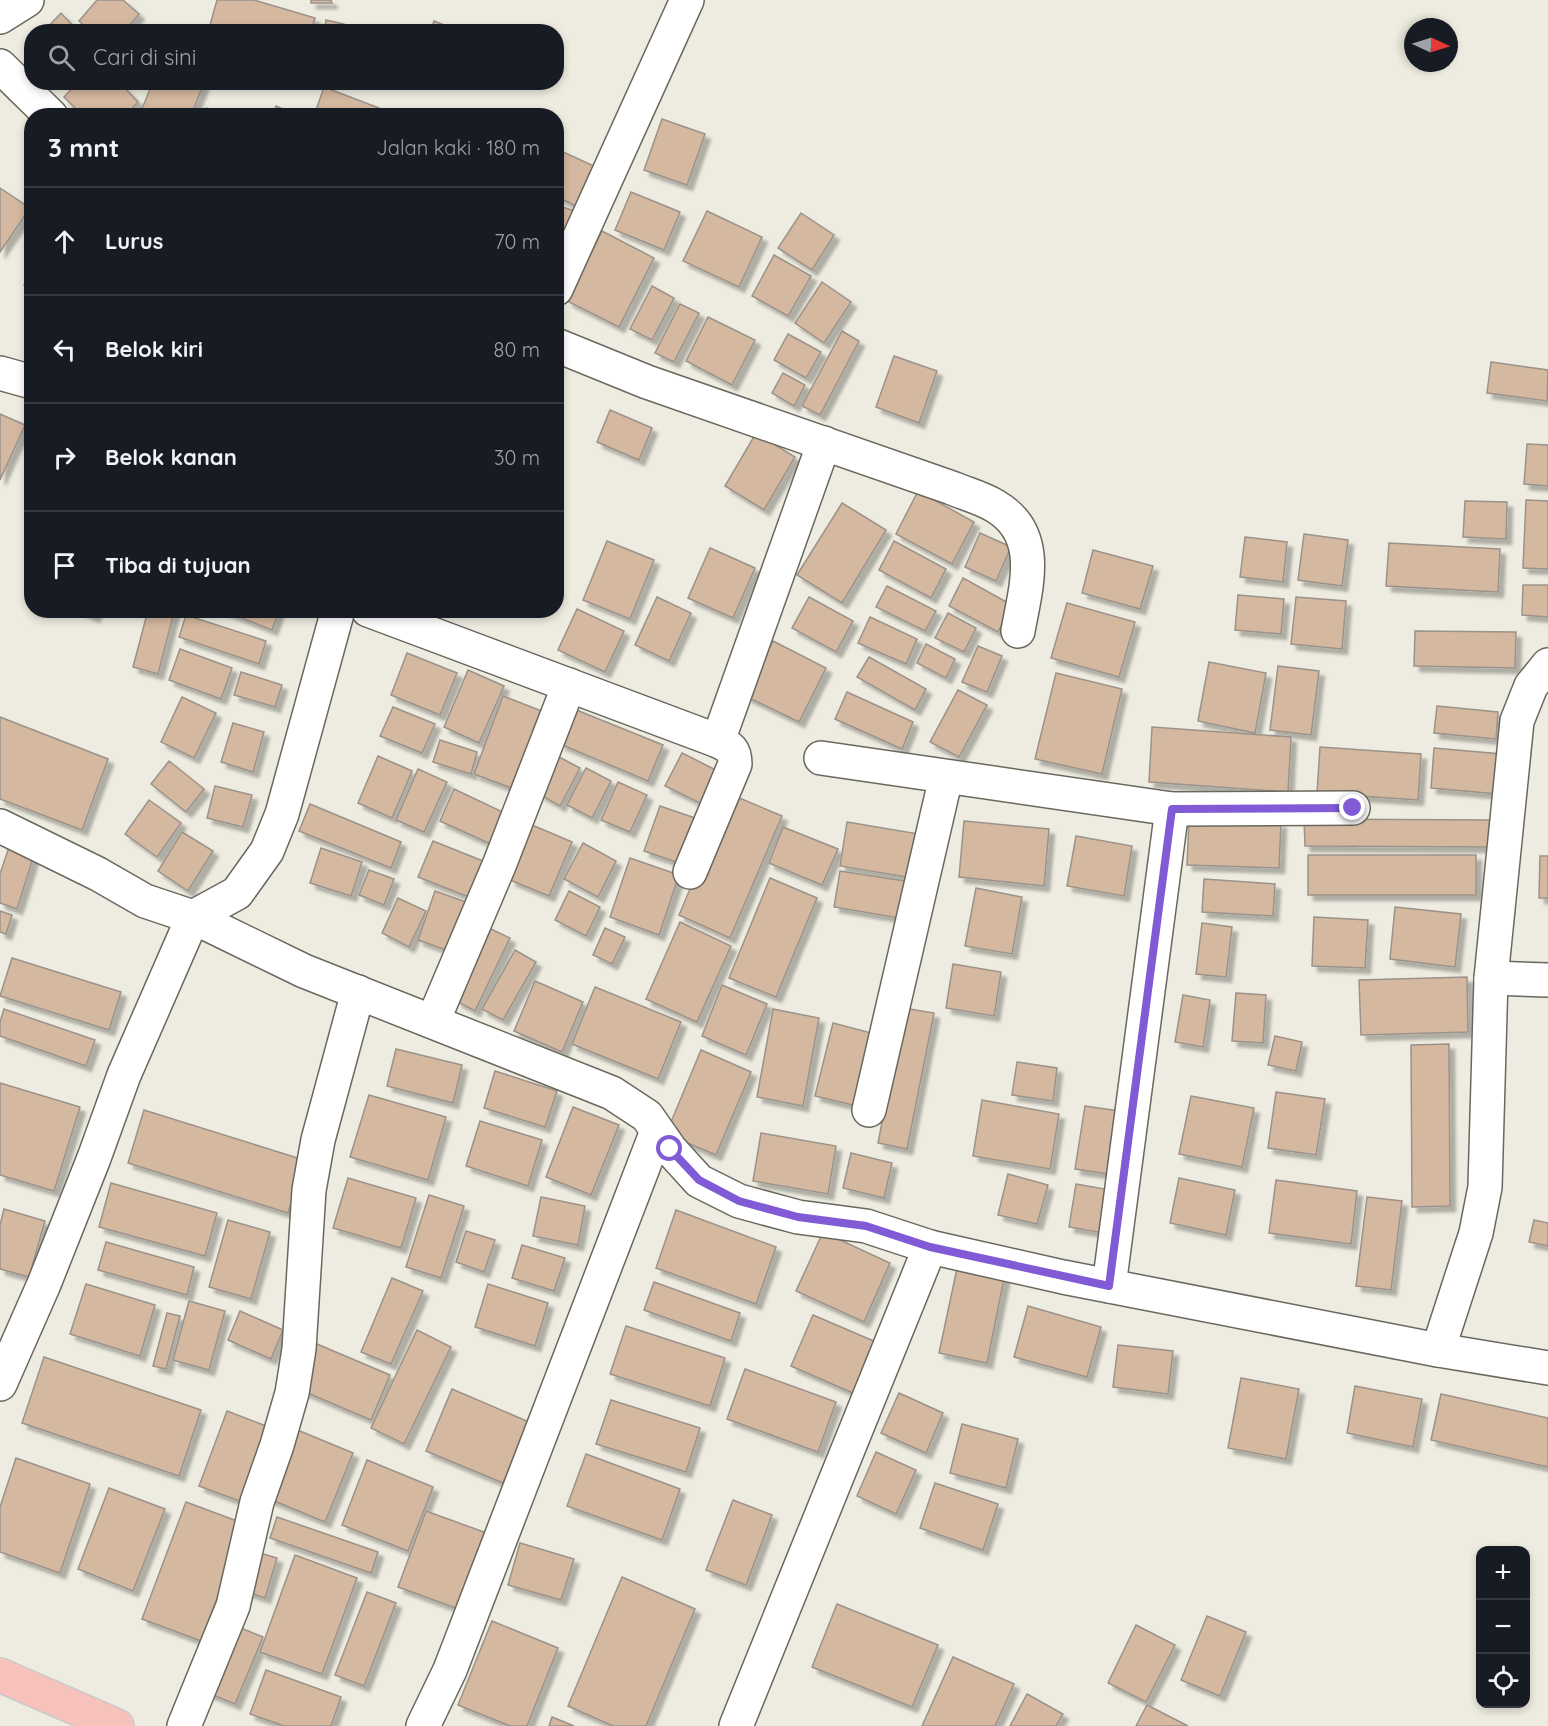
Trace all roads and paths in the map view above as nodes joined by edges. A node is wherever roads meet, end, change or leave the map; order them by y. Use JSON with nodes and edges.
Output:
{"nodes":[{"id":1,"x":27,"y":0,"type":"edge"},
{"id":2,"x":687,"y":0,"type":"edge"},
{"id":3,"x":0,"y":17,"type":"edge"},
{"id":4,"x":0,"y":66,"type":"edge"},
{"id":5,"x":24,"y":90,"type":"edge"},
{"id":6,"x":24,"y":90,"type":"edge"},
{"id":7,"x":43,"y":108,"type":"edge"},
{"id":8,"x":564,"y":271,"type":"edge"},
{"id":9,"x":564,"y":348,"type":"edge"},
{"id":10,"x":0,"y":373,"type":"edge"},
{"id":11,"x":24,"y":380,"type":"edge"},
{"id":12,"x":824,"y":444,"type":"junction"},
{"id":13,"x":336,"y":618,"type":"edge"},
{"id":14,"x":389,"y":618,"type":"edge"},
{"id":15,"x":1017,"y":631,"type":"dead end"},
{"id":16,"x":1548,"y":665,"type":"edge"},
{"id":17,"x":569,"y":686,"type":"junction"},
{"id":18,"x":718,"y":741,"type":"junction"},
{"id":19,"x":821,"y":758,"type":"dead end"},
{"id":20,"x":946,"y":777,"type":"junction"},
{"id":21,"x":1353,"y":808,"type":"dead end"},
{"id":22,"x":1172,"y":809,"type":"junction"},
{"id":23,"x":0,"y":826,"type":"edge"},
{"id":24,"x":690,"y":872,"type":"dead end"},
{"id":25,"x":193,"y":917,"type":"junction"},
{"id":26,"x":1491,"y":978,"type":"junction"},
{"id":27,"x":1548,"y":980,"type":"edge"},
{"id":28,"x":358,"y":992,"type":"junction"},
{"id":29,"x":433,"y":1021,"type":"junction"},
{"id":30,"x":869,"y":1110,"type":"dead end"},
{"id":31,"x":657,"y":1131,"type":"junction"},
{"id":32,"x":930,"y":1247,"type":"junction"},
{"id":33,"x":1109,"y":1286,"type":"junction"},
{"id":34,"x":1438,"y":1350,"type":"junction"},
{"id":35,"x":1548,"y":1368,"type":"edge"},
{"id":36,"x":0,"y":1384,"type":"edge"},
{"id":37,"x":0,"y":1675,"type":"edge"},
{"id":38,"x":117,"y":1726,"type":"edge"},
{"id":39,"x":184,"y":1726,"type":"edge"},
{"id":40,"x":423,"y":1726,"type":"edge"},
{"id":41,"x":736,"y":1726,"type":"edge"}],
"edges":[{"from":1,"to":3,"type":"street"},
{"from":2,"to":8,"type":"street"},
{"from":4,"to":5,"type":"street"},
{"from":6,"to":7,"type":"street"},
{"from":9,"to":12,"type":"street"},
{"from":10,"to":11,"type":"street"},
{"from":12,"to":15,"type":"street"},
{"from":12,"to":18,"type":"street"},
{"from":13,"to":25,"type":"street"},
{"from":14,"to":17,"type":"street"},
{"from":16,"to":26,"type":"street"},
{"from":17,"to":18,"type":"street"},
{"from":17,"to":29,"type":"street"},
{"from":18,"to":24,"type":"street"},
{"from":19,"to":20,"type":"street"},
{"from":20,"to":22,"type":"street"},
{"from":20,"to":30,"type":"street"},
{"from":21,"to":22,"type":"street"},
{"from":22,"to":33,"type":"street"},
{"from":23,"to":25,"type":"street"},
{"from":25,"to":28,"type":"street"},
{"from":25,"to":36,"type":"street"},
{"from":26,"to":27,"type":"street"},
{"from":26,"to":34,"type":"street"},
{"from":28,"to":29,"type":"street"},
{"from":28,"to":39,"type":"street"},
{"from":29,"to":31,"type":"street"},
{"from":31,"to":32,"type":"street"},
{"from":31,"to":40,"type":"street"},
{"from":32,"to":33,"type":"street"},
{"from":32,"to":41,"type":"street"},
{"from":33,"to":34,"type":"street"},
{"from":34,"to":35,"type":"street"},
{"from":37,"to":38,"type":"main road"}]}
